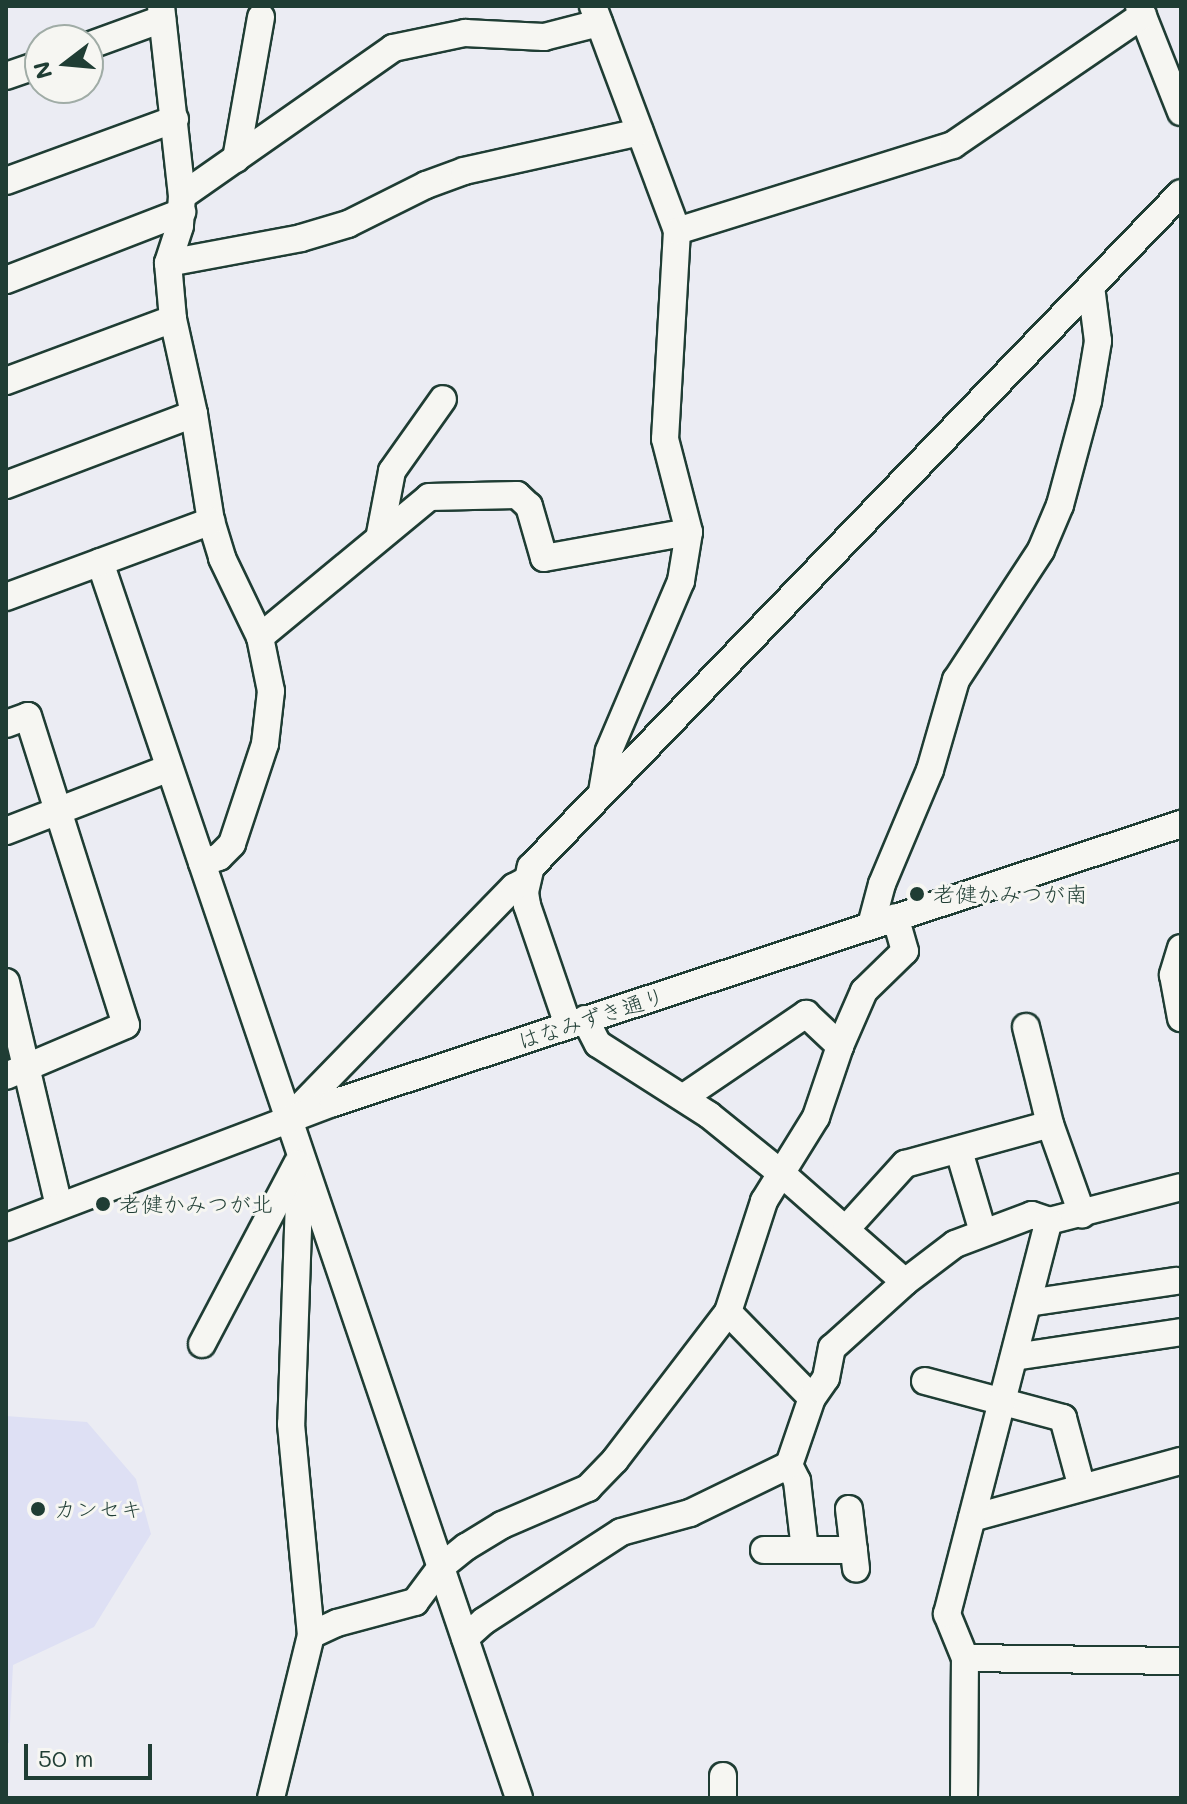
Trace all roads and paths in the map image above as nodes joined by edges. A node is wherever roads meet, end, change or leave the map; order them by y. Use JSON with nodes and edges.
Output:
{"nodes":[{"id":1,"x":1141,"y":11,"type":"edge"},
{"id":2,"x":162,"y":13,"type":"edge"},
{"id":3,"x":596,"y":14,"type":"edge"},
{"id":4,"x":261,"y":17,"type":"dead end"},
{"id":5,"x":104,"y":39,"type":"edge"},
{"id":6,"x":1181,"y":112,"type":"edge"},
{"id":7,"x":175,"y":119,"type":"junction"},
{"id":8,"x":640,"y":132,"type":"junction"},
{"id":9,"x":236,"y":159,"type":"junction"},
{"id":10,"x":6,"y":181,"type":"edge"},
{"id":11,"x":1181,"y":193,"type":"edge"},
{"id":12,"x":182,"y":204,"type":"junction"},
{"id":13,"x":677,"y":231,"type":"junction"},
{"id":14,"x":168,"y":263,"type":"junction"},
{"id":15,"x":6,"y":280,"type":"edge"},
{"id":16,"x":1091,"y":286,"type":"junction"},
{"id":17,"x":173,"y":319,"type":"junction"},
{"id":18,"x":6,"y":381,"type":"edge"},
{"id":19,"x":443,"y":399,"type":"dead end"},
{"id":20,"x":194,"y":414,"type":"junction"},
{"id":21,"x":6,"y":485,"type":"edge"},
{"id":22,"x":211,"y":521,"type":"junction"},
{"id":23,"x":689,"y":532,"type":"junction"},
{"id":24,"x":380,"y":534,"type":"junction"},
{"id":25,"x":100,"y":562,"type":"junction"},
{"id":26,"x":6,"y":597,"type":"edge"},
{"id":27,"x":260,"y":637,"type":"junction"},
{"id":28,"x":6,"y":724,"type":"edge"},
{"id":29,"x":169,"y":768,"type":"junction"},
{"id":30,"x":602,"y":792,"type":"junction"},
{"id":31,"x":58,"y":809,"type":"junction"},
{"id":32,"x":1181,"y":824,"type":"edge"},
{"id":33,"x":6,"y":831,"type":"edge"},
{"id":34,"x":202,"y":863,"type":"junction"},
{"id":35,"x":527,"y":880,"type":"junction"},
{"id":36,"x":883,"y":921,"type":"junction"},
{"id":37,"x":1181,"y":948,"type":"edge"},
{"id":38,"x":6,"y":982,"type":"edge"},
{"id":39,"x":1181,"y":1018,"type":"edge"},
{"id":40,"x":577,"y":1022,"type":"junction"},
{"id":41,"x":1026,"y":1027,"type":"dead end"},
{"id":42,"x":840,"y":1046,"type":"junction"},
{"id":43,"x":15,"y":1072,"type":"edge"},
{"id":44,"x":684,"y":1097,"type":"junction"},
{"id":45,"x":288,"y":1119,"type":"junction"},
{"id":46,"x":1050,"y":1124,"type":"junction"},
{"id":47,"x":959,"y":1151,"type":"junction"},
{"id":48,"x":301,"y":1157,"type":"junction"},
{"id":49,"x":781,"y":1173,"type":"junction"},
{"id":50,"x":1181,"y":1187,"type":"edge"},
{"id":51,"x":59,"y":1206,"type":"junction"},
{"id":52,"x":1082,"y":1214,"type":"junction"},
{"id":53,"x":1049,"y":1221,"type":"junction"},
{"id":54,"x":6,"y":1227,"type":"edge"},
{"id":55,"x":846,"y":1229,"type":"junction"},
{"id":56,"x":983,"y":1232,"type":"junction"},
{"id":57,"x":1176,"y":1281,"type":"dead end"},
{"id":58,"x":905,"y":1282,"type":"junction"},
{"id":59,"x":1028,"y":1303,"type":"junction"},
{"id":60,"x":728,"y":1312,"type":"junction"},
{"id":61,"x":1181,"y":1332,"type":"edge"},
{"id":62,"x":202,"y":1344,"type":"dead end"},
{"id":63,"x":1014,"y":1357,"type":"junction"},
{"id":64,"x":925,"y":1381,"type":"dead end"},
{"id":65,"x":812,"y":1398,"type":"junction"},
{"id":66,"x":1002,"y":1402,"type":"junction"},
{"id":67,"x":1181,"y":1463,"type":"edge"},
{"id":68,"x":789,"y":1465,"type":"junction"},
{"id":69,"x":1079,"y":1477,"type":"dead end"},
{"id":70,"x":849,"y":1509,"type":"dead end"},
{"id":71,"x":972,"y":1518,"type":"junction"},
{"id":72,"x":764,"y":1550,"type":"dead end"},
{"id":73,"x":805,"y":1550,"type":"junction"},
{"id":74,"x":441,"y":1567,"type":"junction"},
{"id":75,"x":311,"y":1635,"type":"junction"},
{"id":76,"x":465,"y":1638,"type":"junction"},
{"id":77,"x":965,"y":1658,"type":"junction"},
{"id":78,"x":1181,"y":1661,"type":"edge"},
{"id":79,"x":271,"y":1798,"type":"edge"},
{"id":80,"x":519,"y":1798,"type":"edge"},
{"id":81,"x":964,"y":1798,"type":"edge"}],
"edges":[{"from":1,"to":6,"type":"street"},
{"from":1,"to":13,"type":"street"},
{"from":2,"to":5,"type":"street"},
{"from":2,"to":7,"type":"street"},
{"from":3,"to":8,"type":"street"},
{"from":3,"to":9,"type":"street"},
{"from":4,"to":9,"type":"street"},
{"from":7,"to":10,"type":"street"},
{"from":7,"to":12,"type":"street"},
{"from":8,"to":13,"type":"street"},
{"from":8,"to":14,"type":"street"},
{"from":9,"to":12,"type":"street"},
{"from":11,"to":16,"type":"street"},
{"from":12,"to":14,"type":"street"},
{"from":12,"to":15,"type":"street"},
{"from":13,"to":23,"type":"street"},
{"from":14,"to":17,"type":"street"},
{"from":16,"to":30,"type":"street"},
{"from":16,"to":36,"type":"street"},
{"from":17,"to":18,"type":"street"},
{"from":17,"to":20,"type":"street"},
{"from":19,"to":24,"type":"street"},
{"from":20,"to":21,"type":"street"},
{"from":20,"to":22,"type":"street"},
{"from":22,"to":25,"type":"street"},
{"from":22,"to":27,"type":"street"},
{"from":23,"to":24,"type":"street"},
{"from":23,"to":30,"type":"street"},
{"from":24,"to":27,"type":"street"},
{"from":25,"to":26,"type":"street"},
{"from":25,"to":29,"type":"street"},
{"from":27,"to":34,"type":"street"},
{"from":28,"to":31,"type":"street"},
{"from":29,"to":31,"type":"street"},
{"from":29,"to":34,"type":"street"},
{"from":30,"to":35,"type":"street"},
{"from":31,"to":33,"type":"street"},
{"from":31,"to":43,"type":"street"},
{"from":32,"to":36,"type":"street","name":"はなみずき通り"},
{"from":34,"to":45,"type":"street"},
{"from":35,"to":40,"type":"street"},
{"from":35,"to":45,"type":"street"},
{"from":36,"to":40,"type":"street","name":"はなみずき通り"},
{"from":36,"to":42,"type":"street"},
{"from":37,"to":39,"type":"street"},
{"from":38,"to":43,"type":"street"},
{"from":40,"to":44,"type":"street"},
{"from":40,"to":45,"type":"street","name":"はなみずき通り"},
{"from":41,"to":46,"type":"street"},
{"from":42,"to":44,"type":"street"},
{"from":42,"to":49,"type":"street"},
{"from":43,"to":51,"type":"street"},
{"from":44,"to":49,"type":"street"},
{"from":45,"to":48,"type":"street"},
{"from":45,"to":51,"type":"street","name":"はなみずき通り"},
{"from":46,"to":47,"type":"street"},
{"from":46,"to":52,"type":"street"},
{"from":47,"to":55,"type":"street"},
{"from":47,"to":56,"type":"street"},
{"from":48,"to":62,"type":"street"},
{"from":48,"to":74,"type":"street"},
{"from":48,"to":75,"type":"street"},
{"from":49,"to":55,"type":"street"},
{"from":49,"to":60,"type":"street"},
{"from":50,"to":52,"type":"street"},
{"from":51,"to":54,"type":"street","name":"はなみずき通り"},
{"from":52,"to":53,"type":"street"},
{"from":53,"to":56,"type":"street"},
{"from":53,"to":59,"type":"street"},
{"from":55,"to":58,"type":"street"},
{"from":56,"to":58,"type":"street"},
{"from":57,"to":59,"type":"street"},
{"from":58,"to":65,"type":"street"},
{"from":59,"to":63,"type":"street"},
{"from":60,"to":65,"type":"street"},
{"from":60,"to":74,"type":"street"},
{"from":61,"to":63,"type":"street"},
{"from":63,"to":66,"type":"street"},
{"from":64,"to":66,"type":"street"},
{"from":65,"to":68,"type":"street"},
{"from":66,"to":69,"type":"street"},
{"from":66,"to":71,"type":"street"},
{"from":67,"to":71,"type":"street"},
{"from":68,"to":73,"type":"street"},
{"from":68,"to":76,"type":"street"},
{"from":70,"to":73,"type":"street"},
{"from":71,"to":77,"type":"street"},
{"from":72,"to":73,"type":"street"},
{"from":74,"to":75,"type":"street"},
{"from":74,"to":76,"type":"street"},
{"from":75,"to":79,"type":"street"},
{"from":76,"to":80,"type":"street"},
{"from":77,"to":78,"type":"street"},
{"from":77,"to":81,"type":"street"}]}
